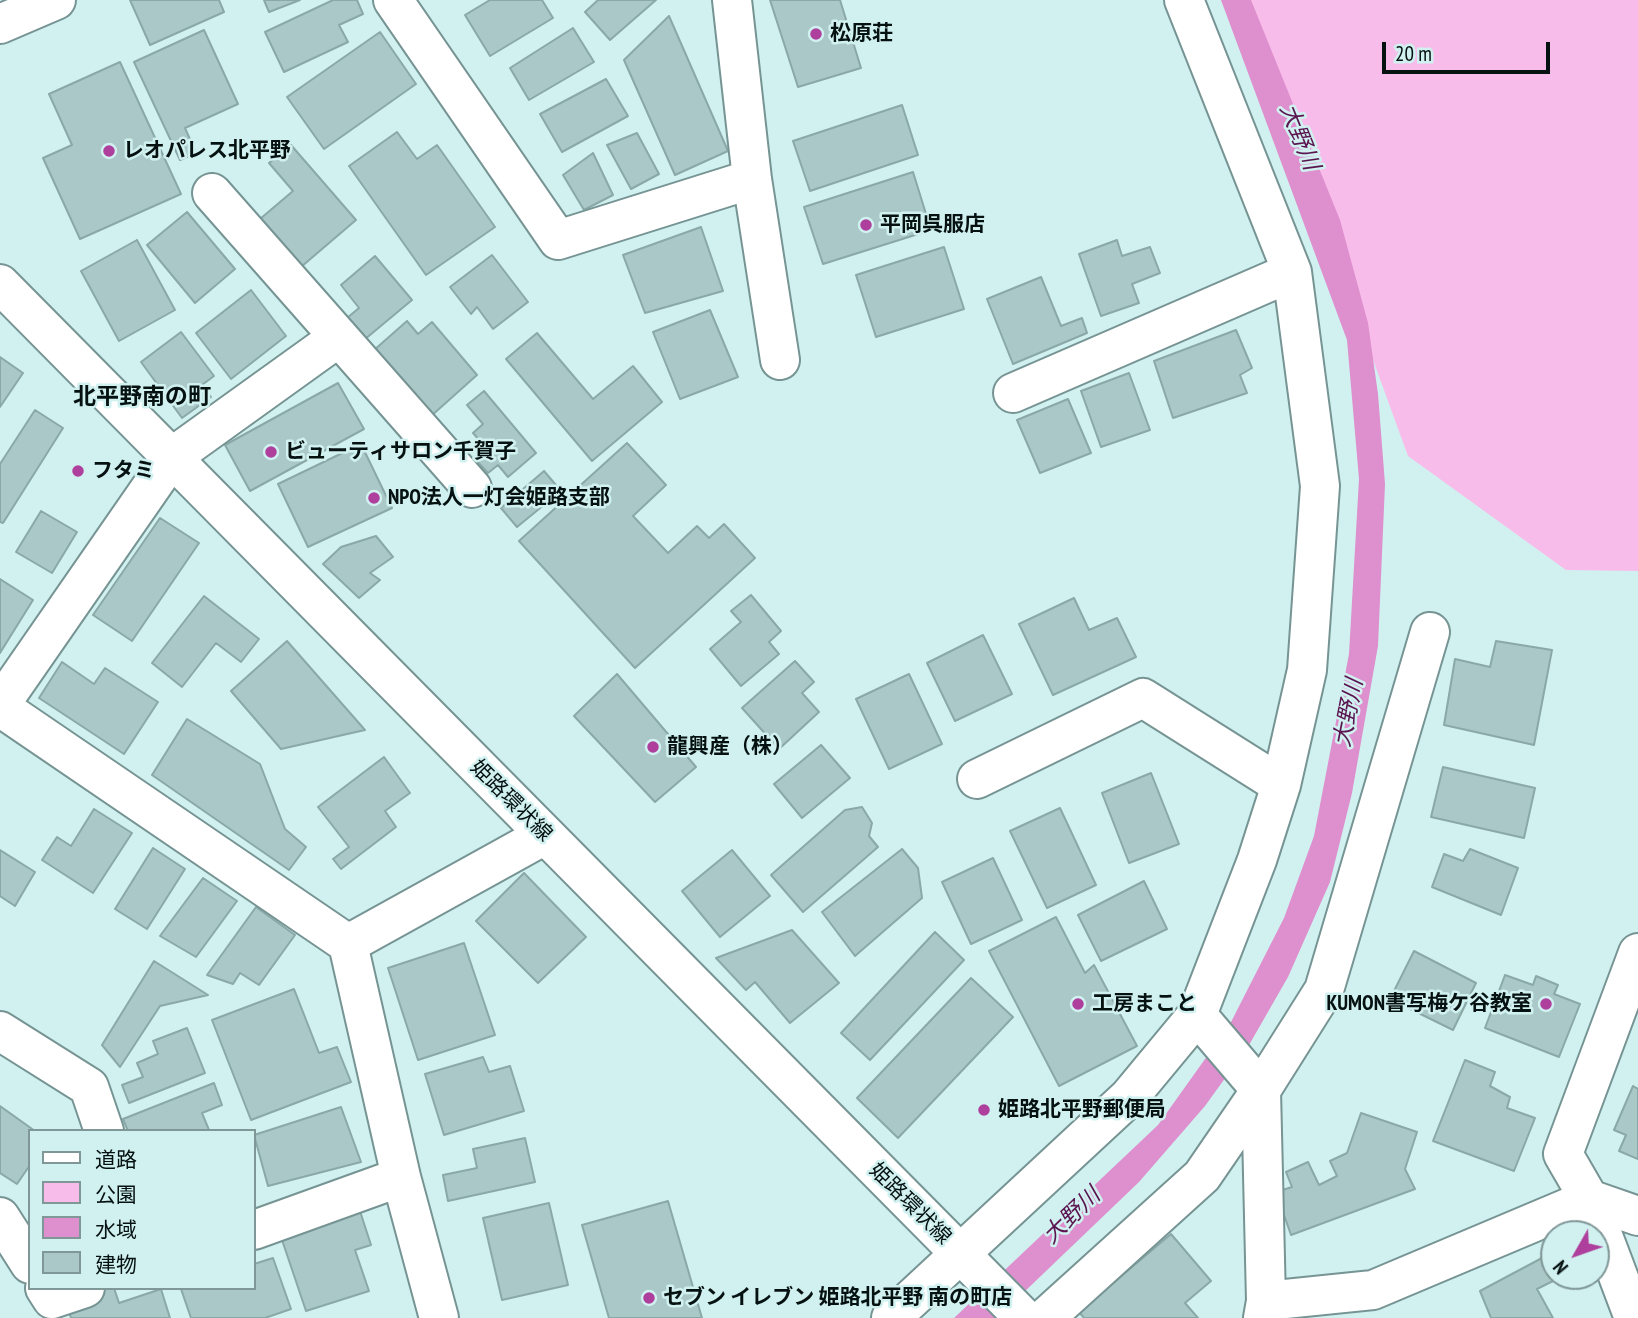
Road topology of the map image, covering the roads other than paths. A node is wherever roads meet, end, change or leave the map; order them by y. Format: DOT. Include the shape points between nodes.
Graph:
graph roads {
  1 [pos="56,0"];
  2 [pos="393,0"];
  3 [pos="732,0"];
  4 [pos="1184,0"];
  5 [pos="0,24"];
  6 [pos="752,179"];
  7 [pos="212,193"];
  8 [pos="1292,272"];
  9 [pos="0,284"];
  10 [pos="339,337"];
  11 [pos="780,360"];
  12 [pos="1013,393"];
  13 [pos="172,457"];
  14 [pos="472,488"];
  15 [pos="1430,632"];
  16 [pos="0,706"];
  17 [pos="977,779"];
  18 [pos="1281,785"];
  19 [pos="545,835"];
  20 [pos="348,944"];
  21 [pos="1638,953"];
  22 [pos="1197,1015"];
  23 [pos="0,1031"];
  24 [pos="1261,1090"];
  25 [pos="103,1129"];
  26 [pos="401,1177"];
  27 [pos="1589,1199"];
  28 [pos="1638,1216"];
  29 [pos="0,1217"];
  30 [pos="256,1229"];
  31 [pos="960,1255"];
  32 [pos="28,1261"];
  33 [pos="46,1290"];
  34 [pos="79,1290"];
  35 [pos="1265,1310"];
  36 [pos="439,1318"];
  37 [pos="891,1318"];
  38 [pos="1024,1318"];
  39 [pos="1045,1318"];
  40 [pos="1634,1318"];
  1 -- 5 [label="street"];
  2 -- 6 [label="street" via="558,240"];
  3 -- 6 [label="street"];
  4 -- 8 [label="street"];
  6 -- 11 [label="street"];
  7 -- 10 [label="street"];
  8 -- 12 [label="street"];
  8 -- 18 [label="street" via="1320,486 1307,670"];
  9 -- 13 [label="street, 姫路環状線"];
  10 -- 13 [label="street"];
  10 -- 14 [label="street"];
  13 -- 16 [label="street"];
  13 -- 19 [label="street, 姫路環状線"];
  15 -- 24 [label="street" via="1324,990"];
  16 -- 20 [label="street"];
  17 -- 18 [label="street" via="1143,698"];
  18 -- 22 [label="street" via="1258,860"];
  19 -- 20 [label="street"];
  19 -- 31 [label="street, 姫路環状線"];
  20 -- 26 [label="street"];
  21 -- 27 [label="street" via="1563,1154"];
  22 -- 24 [label="street"];
  22 -- 31 [label="street" via="1129,1097"];
  23 -- 25 [label="street" via="89,1087"];
  24 -- 35 [label="street"];
  24 -- 39 [label="street" via="1202,1176"];
  26 -- 30 [label="street"];
  26 -- 36 [label="street"];
  27 -- 28 [label="street"];
  27 -- 35 [label="street" via="1373,1290"];
  27 -- 40 [label="street"];
  29 -- 32 [label="street"];
  31 -- 37 [label="street"];
  31 -- 38 [label="street, 姫路環状線"];
  33 -- 34 [label="street" via="52,1299"];
}
